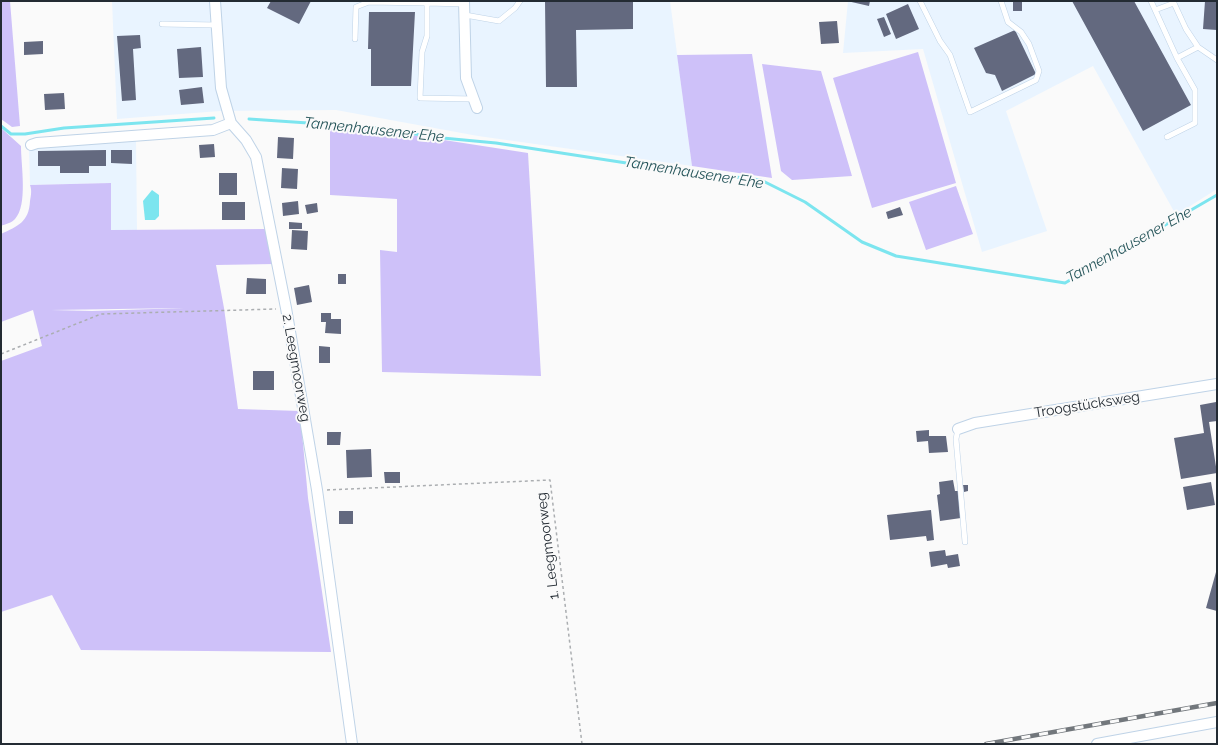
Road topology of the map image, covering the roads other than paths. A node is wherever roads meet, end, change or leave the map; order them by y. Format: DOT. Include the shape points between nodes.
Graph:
graph roads {
  1 [pos="215,1"];
  2 [pos="520,1"];
  3 [pos="920,1"];
  4 [pos="1001,1"];
  5 [pos="1151,1"];
  6 [pos="465,2"];
  7 [pos="1173,2"];
  8 [pos="427,3"];
  9 [pos="1155,10"];
  10 [pos="465,15"];
  11 [pos="162,24"];
  12 [pos="216,25"];
  13 [pos="355,39"];
  14 [pos="1198,47"];
  15 [pos="1177,58"];
  16 [pos="1217,60"];
  17 [pos="475,104"];
  18 [pos="231,123"];
  19 [pos="1167,137"];
  20 [pos="31,145"];
  21 [pos="1217,384"];
  22 [pos="958,429"];
  23 [pos="965,542"];
  24 [pos="1217,722"];
  25 [pos="352,744"];
  26 [pos="1098,744"];
  1 -- 12 [label="street, 2. Leegmoorweg"];
  2 -- 10 [label="lane" via="499,21"];
  3 -- 4 [label="lane" via="950,55 970,112 1036,80 1038,76 1039,71 1029,44 1021,32 1008,22"];
  5 -- 9 [label="lane"];
  6 -- 8 [label="lane"];
  6 -- 10 [label="street"];
  7 -- 9 [label="lane"];
  7 -- 14 [label="lane"];
  8 -- 13 [label="lane" via="369,2 356,8"];
  8 -- 17 [label="lane" via="427,36 422,52 420,98"];
  9 -- 15 [label="lane"];
  10 -- 17 [label="street" via="466,78"];
  11 -- 12 [label="lane"];
  12 -- 18 [label="street, 2. Leegmoorweg" via="221,88"];
  14 -- 15 [label="lane"];
  14 -- 16 [label="lane"];
  15 -- 19 [label="lane" via="1195,90 1195,123"];
  18 -- 20 [label="street" via="213,130 37,142"];
  18 -- 25 [label="street, 2. Leegmoorweg" via="256,157 286,308 317,490"];
  21 -- 22 [label="street, Troogstücksweg" via="976,423"];
  22 -- 23 [label="lane" via="956,439"];
  24 -- 26 [label="street"];
}
